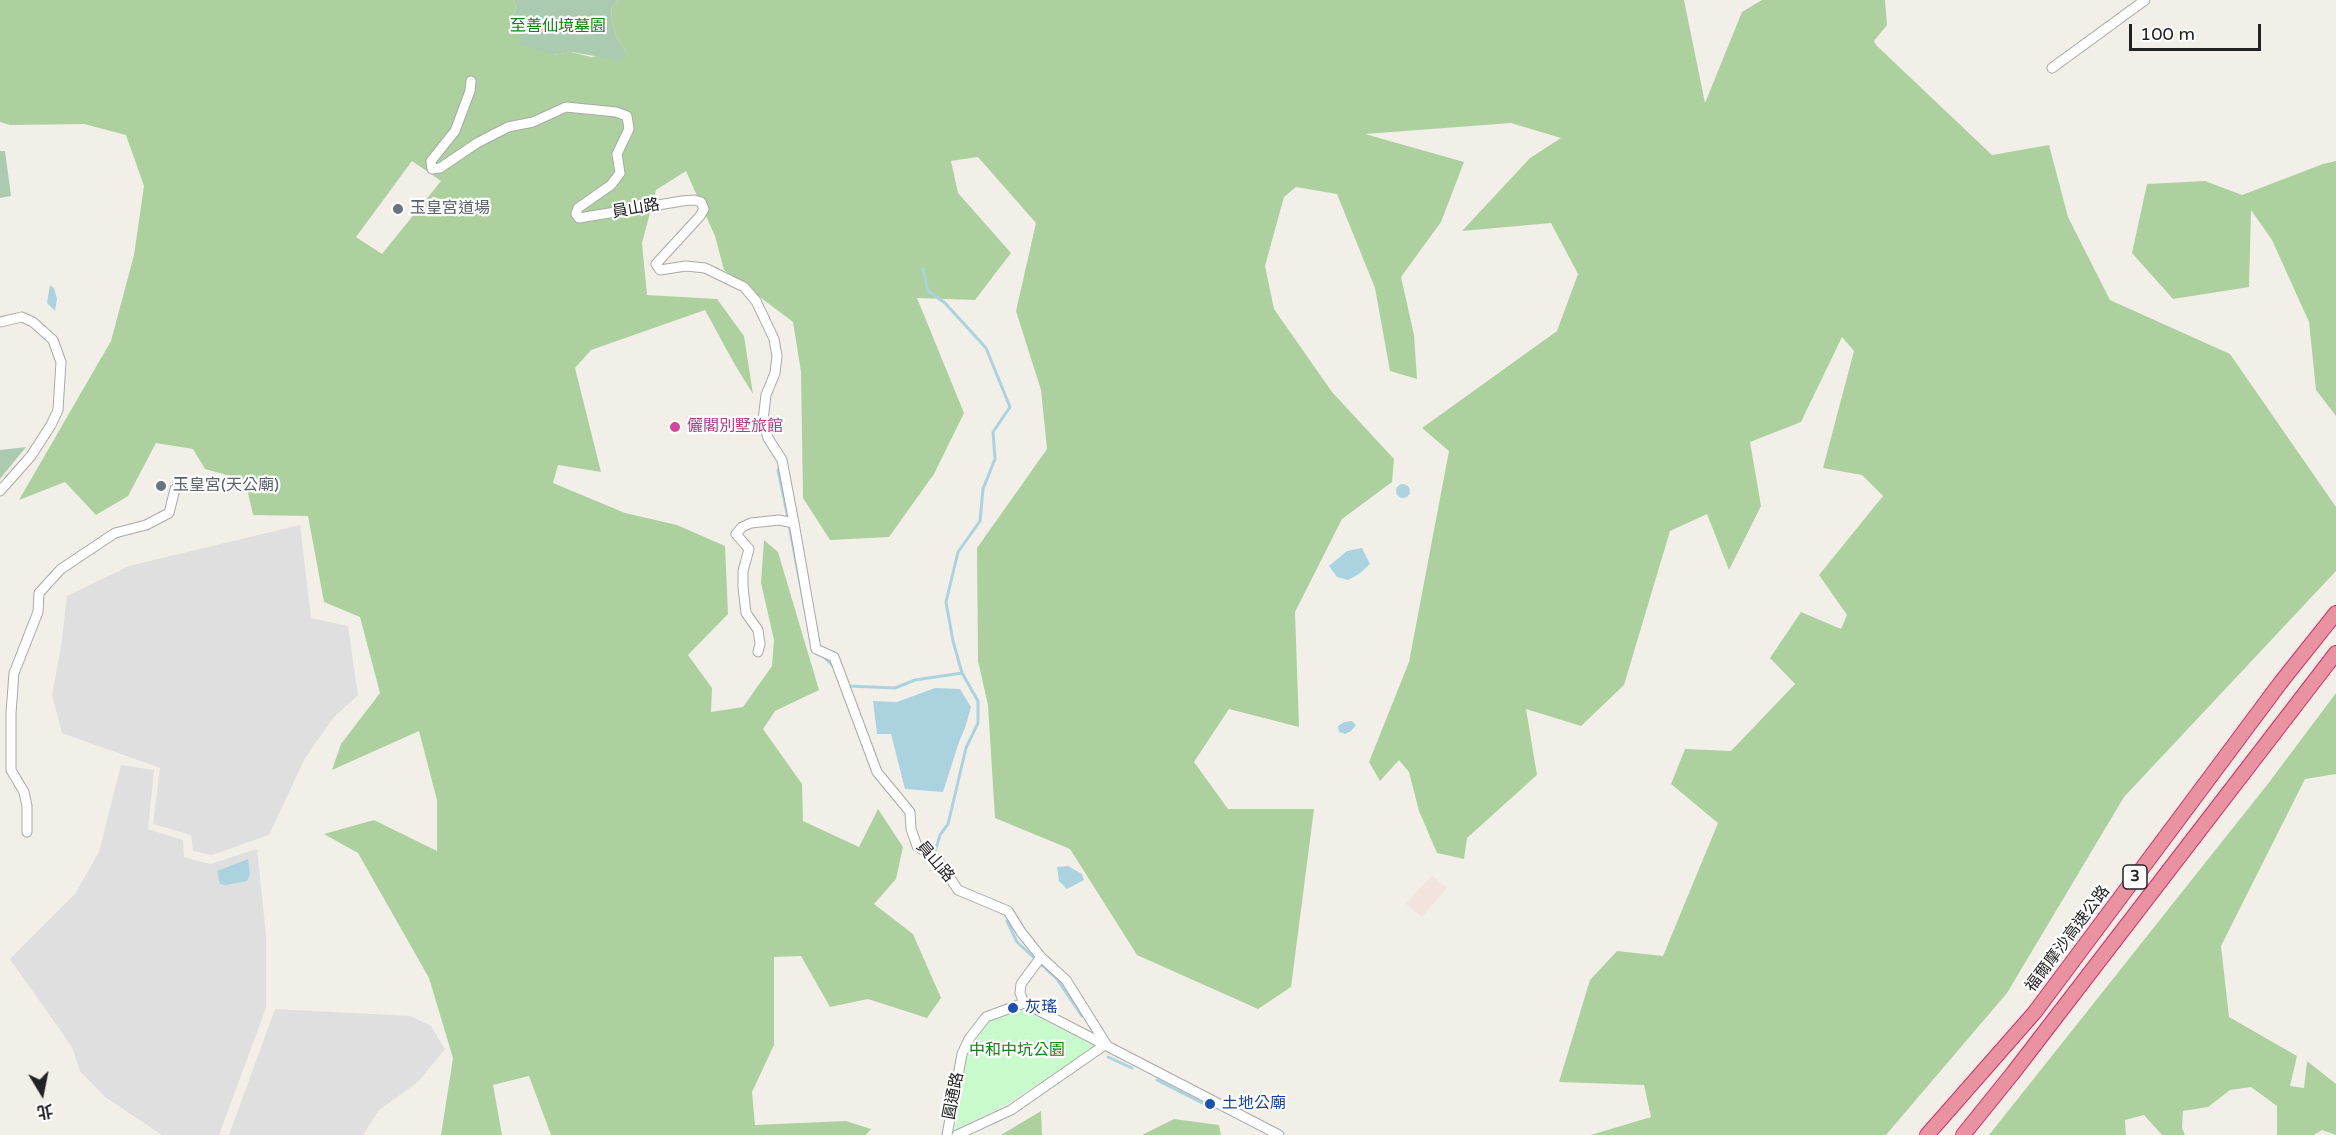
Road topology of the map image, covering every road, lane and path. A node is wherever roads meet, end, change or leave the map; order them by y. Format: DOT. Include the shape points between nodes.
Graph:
graph roads {
  1 [pos="2145,0"];
  2 [pos="2052,68"];
  3 [pos="471,81"];
  4 [pos="0,321"];
  5 [pos="175,489"];
  6 [pos="0,491"];
  7 [pos="794,523"];
  8 [pos="2336,613"];
  9 [pos="758,652"];
  10 [pos="2336,652"];
  11 [pos="27,832"];
  12 [pos="1038,960"];
  13 [pos="1023,1003"];
  14 [pos="1106,1044"];
  15 [pos="947,1135"];
  16 [pos="957,1135"];
  17 [pos="1279,1135"];
  18 [pos="1927,1135"];
  19 [pos="1963,1135"];
  1 -- 2 [label="street"];
  3 -- 7 [label="street, 員山路" via="455,130 431,161 432,169 508,127 533,122 566,107 616,112 627,116 629,129 617,154 620,173 611,185 578,208 579,218 682,201 701,202 704,209 700,216 656,264 660,270 705,268 744,287 756,301 774,339 777,356 775,373 765,395 763,420 768,438 782,460"];
  4 -- 6 [label="street" via="22,317 33,322 53,340 61,362 57,410 51,425 31,456"];
  5 -- 11 [label="street" via="169,513 146,525 115,533 61,569 39,593 38,612 14,673 11,713 11,770 24,792"];
  7 -- 9 [label="street" via="751,523 735,534 749,549 742,586 746,613 758,630"];
  7 -- 12 [label="street, 員山路" via="816,649 834,657 877,772 910,812 917,846 938,860 958,890 1008,911"];
  8 -- 18 [label="highway, 福爾摩沙高速公路 / 3" via="2035,1012"];
  10 -- 19 [label="highway, 3"];
  12 -- 13 [label="street" via="1021,984"];
  12 -- 14 [label="street, 員山路" via="1066,980"];
  13 -- 14 [label="street"];
  13 -- 15 [label="street, 圓通路" via="986,1017 969,1039 962,1054"];
  14 -- 16 [label="street" via="1011,1110"];
  14 -- 17 [label="street"];
}
